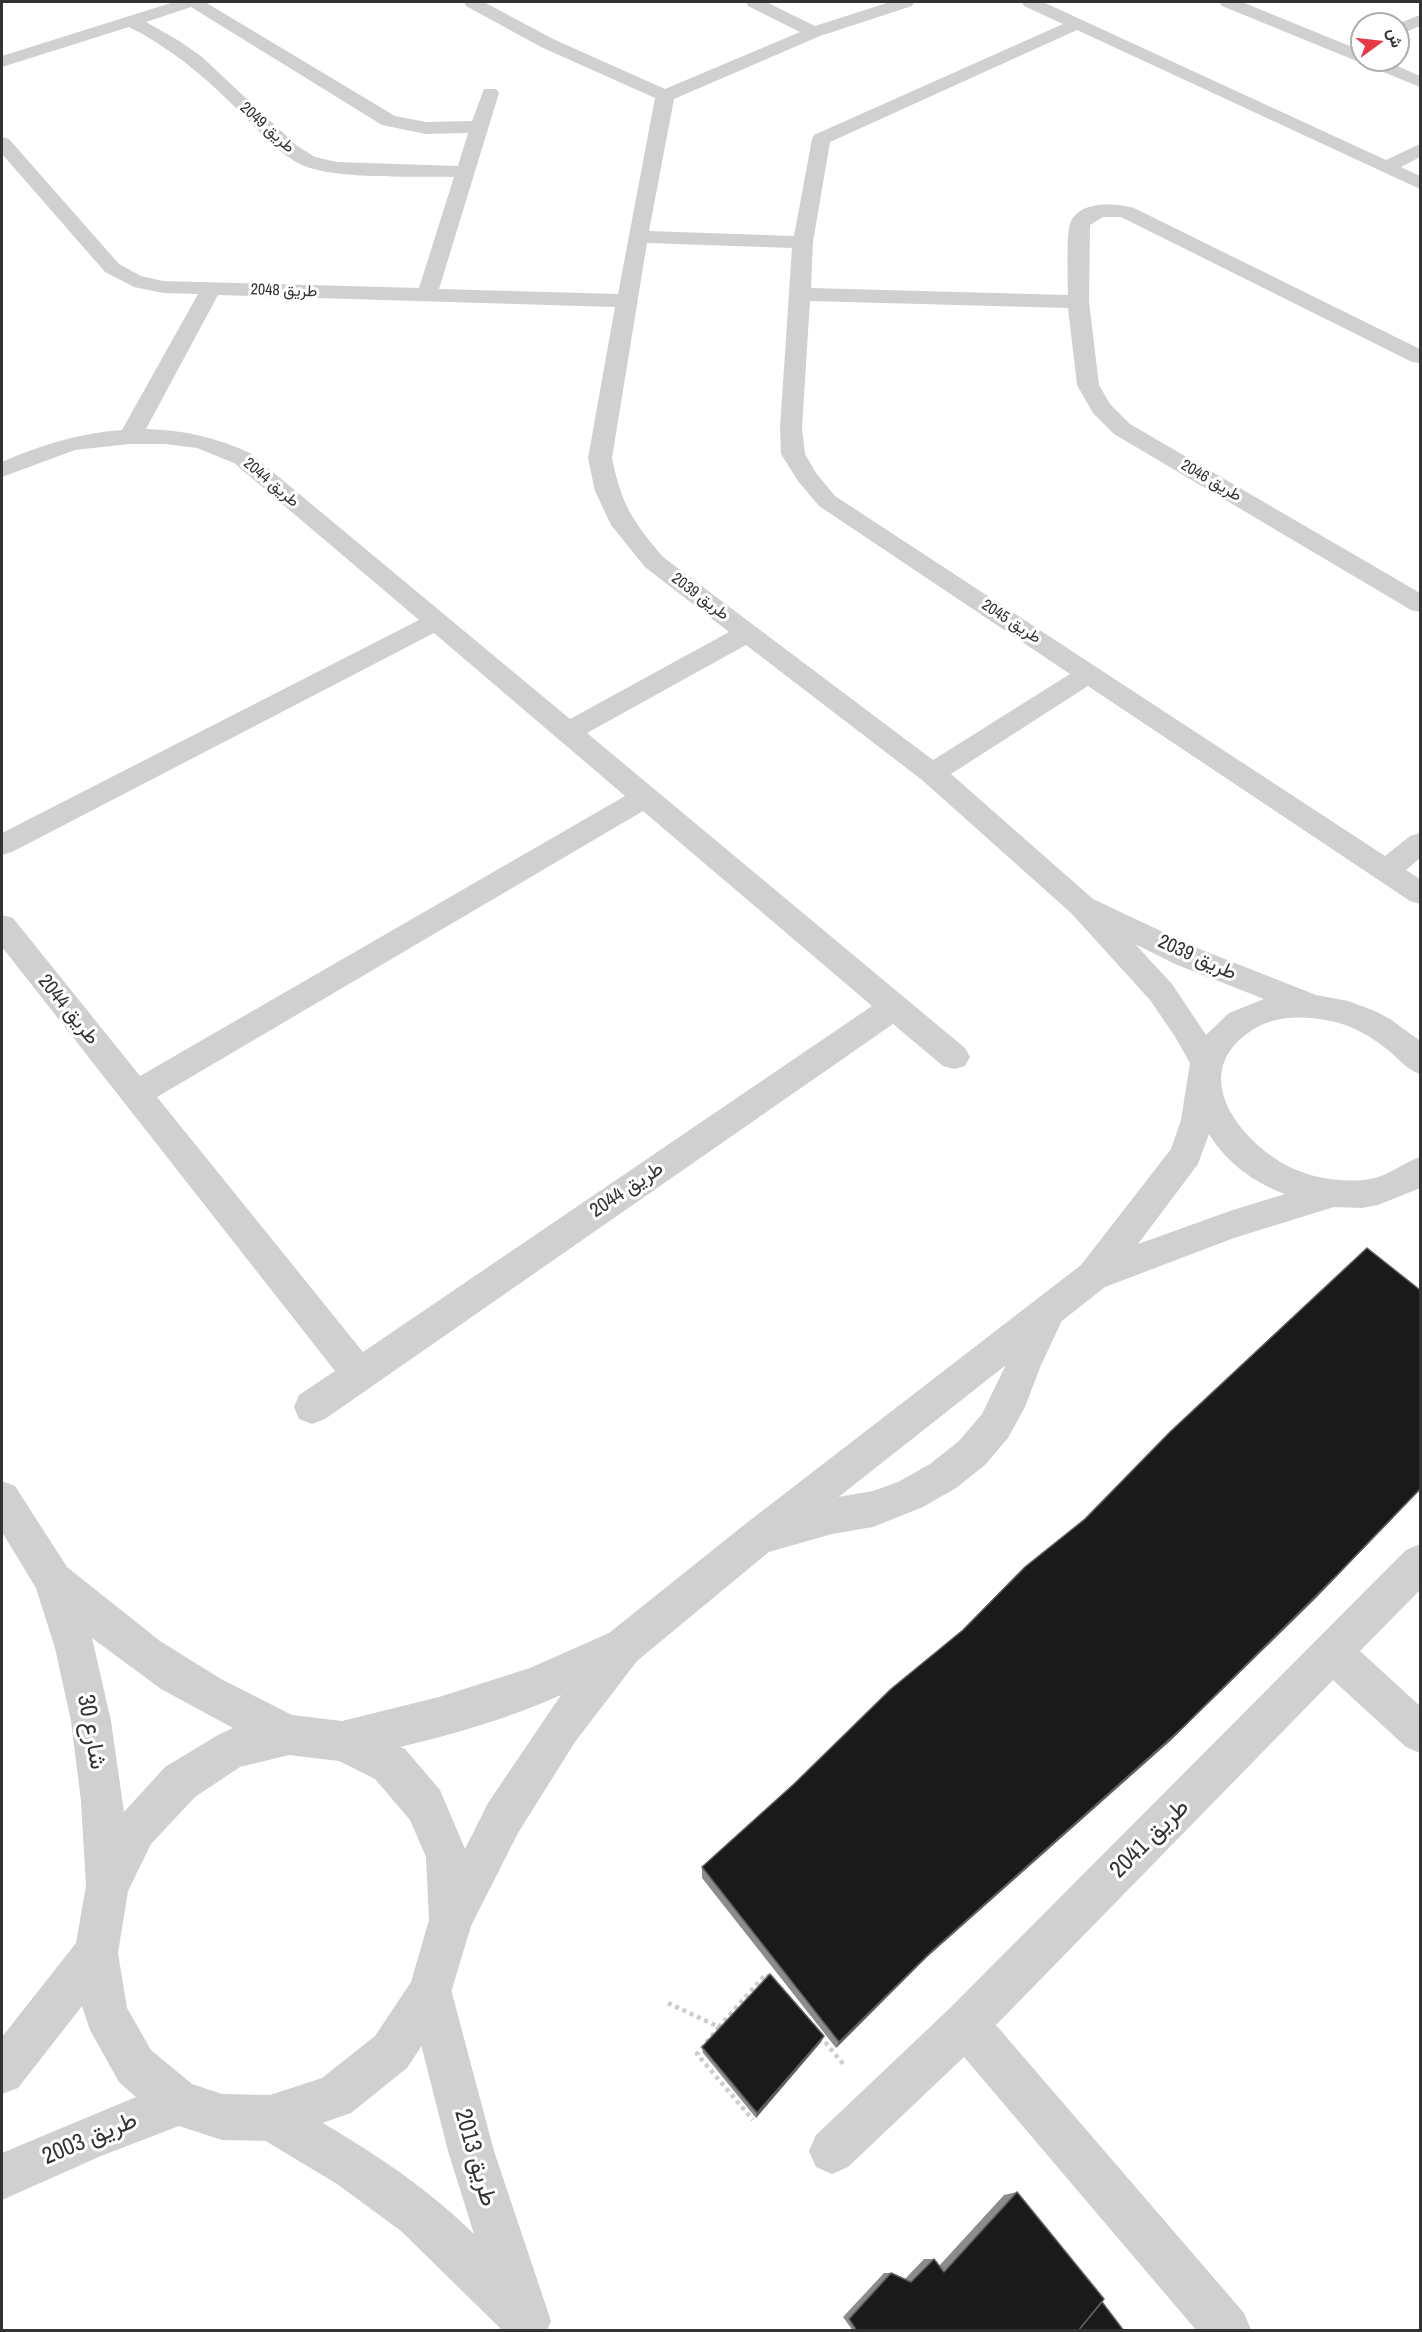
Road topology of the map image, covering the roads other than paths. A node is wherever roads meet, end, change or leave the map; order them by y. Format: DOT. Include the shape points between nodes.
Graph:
graph roads {
  1 [pos="192,2"];
  2 [pos="472,2"];
  3 [pos="754,2"];
  4 [pos="906,2"];
  5 [pos="1030,2"];
  6 [pos="1228,2"];
  7 [pos="131,21"];
  8 [pos="1077,24"];
  9 [pos="814,32"];
  10 [pos="1350,50"];
  11 [pos="2,62"];
  12 [pos="1397,72"];
  13 [pos="1420,82"];
  14 [pos="490,93"];
  15 [pos="665,96"];
  16 [pos="479,127"];
  17 [pos="2,144"];
  18 [pos="1420,150"];
  19 [pos="1386,167"];
  20 [pos="465,172"];
  21 [pos="1420,183"];
  22 [pos="638,237"];
  23 [pos="803,242"];
  24 [pos="211,289"];
  25 [pos="799,294"];
  26 [pos="427,295"];
  27 [pos="627,301"];
  28 [pos="1078,302"];
  29 [pos="1420,357"];
  30 [pos="130,437"];
  31 [pos="2,470"];
  32 [pos="1420,604"];
  33 [pos="436,622"];
  34 [pos="747,633"];
  35 [pos="1090,673"];
  36 [pos="568,732"];
  37 [pos="932,773"];
  38 [pos="645,797"];
  39 [pos="1420,843"];
  40 [pos="2,845"];
  41 [pos="1386,870"];
  42 [pos="1420,893"];
  43 [pos="1081,905"];
  44 [pos="2,926"];
  45 [pos="1315,1005"];
  46 [pos="894,1007"];
  47 [pos="954,1057"];
  48 [pos="1420,1061"];
  49 [pos="1206,1063"];
  50 [pos="135,1094"];
  51 [pos="1420,1171"];
  52 [pos="1349,1194"];
  53 [pos="1420,1199"];
  54 [pos="1094,1276"];
  55 [pos="1049,1312"];
  56 [pos="359,1374"];
  57 [pos="312,1407"];
  58 [pos="2,1499"];
  59 [pos="757,1538"];
  60 [pos="1420,1563"];
  61 [pos="53,1580"];
  62 [pos="623,1647"];
  63 [pos="1333,1653"];
  64 [pos="1420,1733"];
  65 [pos="289,1735"];
  66 [pos="342,1741"];
  67 [pos="107,1888"];
  68 [pos="451,1920"];
  69 [pos="96,1953"];
  70 [pos="430,1993"];
  71 [pos="966,2024"];
  72 [pos="2,2072"];
  73 [pos="179,2103"];
  74 [pos="270,2118"];
  75 [pos="832,2151"];
  76 [pos="2,2177"];
  77 [pos="531,2326"];
  78 [pos="1227,2331"];
  1 -- 7 [label="street"];
  1 -- 16 [label="street" via="389,121 426,128"];
  2 -- 15 [label="street" via="547,43"];
  3 -- 9 [label="street"];
  4 -- 9 [label="street"];
  5 -- 8 [label="street"];
  6 -- 10 [label="street"];
  7 -- 11 [label="street"];
  7 -- 20 [label="street, طريق 2049" via="185,52 308,161 336,168"];
  8 -- 19 [label="street"];
  8 -- 23 [label="street, طريق 2045" via="821,139"];
  9 -- 15 [label="street"];
  12 -- 13 [label="street"];
  14 -- 16 [label="street"];
  15 -- 22 [label="street, طريق 2039"];
  16 -- 20 [label="street"];
  17 -- 24 [label="street, طريق 2048" via="112,268 134,281"];
  18 -- 19 [label="street"];
  19 -- 21 [label="street"];
  20 -- 26 [label="street"];
  22 -- 23 [label="street"];
  22 -- 27 [label="street, طريق 2039"];
  23 -- 25 [label="street, طريق 2045"];
  24 -- 26 [label="street, طريق 2048"];
  24 -- 30 [label="street"];
  25 -- 28 [label="street"];
  25 -- 35 [label="street, طريق 2045" via="791,428 793,454 806,476 827,501"];
  26 -- 27 [label="street, طريق 2048"];
  27 -- 34 [label="street, طريق 2039" via="600,458 607,491 623,525 654,562"];
  28 -- 29 [label="street, طريق 2046" via="1080,224 1088,214 1109,208 1127,212"];
  28 -- 32 [label="street, طريق 2046" via="1088,385 1101,408 1122,429"];
  30 -- 31 [label="street, طريق 2044" via="79,442"];
  30 -- 33 [label="street, طريق 2044" via="213,445 242,458"];
  33 -- 36 [label="street, طريق 2044"];
  33 -- 40 [label="street"];
  34 -- 36 [label="street"];
  34 -- 37 [label="street, طريق 2039"];
  35 -- 37 [label="street"];
  35 -- 41 [label="street, طريق 2045"];
  36 -- 38 [label="street, طريق 2044"];
  37 -- 43 [label="street, طريق 2039"];
  38 -- 46 [label="street, طريق 2044"];
  38 -- 50 [label="street"];
  39 -- 41 [label="street"];
  41 -- 42 [label="street, طريق 2045"];
  43 -- 45 [label="street, طريق 2039" via="1186,956"];
  43 -- 49 [label="street, طريق 2039" via="1161,993"];
  44 -- 50 [label="street, طريق 2044"];
  45 -- 48 [label="street" via="1378,1026 1406,1045"];
  45 -- 49 [label="street" via="1283,1006 1254,1014 1231,1028"];
  46 -- 47 [label="street, طريق 2044"];
  46 -- 56 [label="street, طريق 2044"];
  49 -- 52 [label="street" via="1207,1095 1217,1120 1234,1144 1258,1165 1288,1181 1320,1191"];
  49 -- 54 [label="street" via="1197,1120 1186,1154"];
  50 -- 56 [label="street, طريق 2044"];
  51 -- 52 [label="street" via="1400,1185"];
  52 -- 53 [label="street"];
  52 -- 54 [label="street" via="1230,1225"];
  54 -- 55 [label="street"];
  55 -- 59 [label="street"];
  55 -- 59 [label="street" via="995,1426 972,1453 943,1476 873,1509 832,1516"];
  56 -- 57 [label="street, طريق 2044"];
  58 -- 61 [label="street, شارع 30"];
  59 -- 62 [label="street"];
  60 -- 63 [label="street, طريق 2041"];
  61 -- 65 [label="street, شارع 30" via="160,1665"];
  61 -- 67 [label="street, شارع 30" via="75,1648 91,1721 102,1801"];
  62 -- 66 [label="street" via="533,1687 439,1717"];
  62 -- 68 [label="street" via="561,1728 503,1818"];
  63 -- 64 [label="street"];
  63 -- 71 [label="street, طريق 2041"];
  65 -- 66 [label="street"];
  65 -- 67 [label="street" via="232,1749 180,1782 136,1829"];
  66 -- 68 [label="street" via="390,1764 425,1805 447,1857"];
  67 -- 69 [label="street"];
  68 -- 70 [label="street"];
  69 -- 72 [label="street"];
  69 -- 73 [label="street" via="106,2014 135,2066"];
  70 -- 74 [label="street" via="391,2052 335,2097"];
  70 -- 77 [label="street, طريق 2013" via="471,2151"];
  71 -- 75 [label="street, طريق 2041"];
  71 -- 78 [label="street"];
  73 -- 74 [label="street" via="222,2117"];
  73 -- 76 [label="street, طريق 2003"];
  74 -- 77 [label="street, طريق 2013" via="338,2157 403,2202 467,2258"];
}
